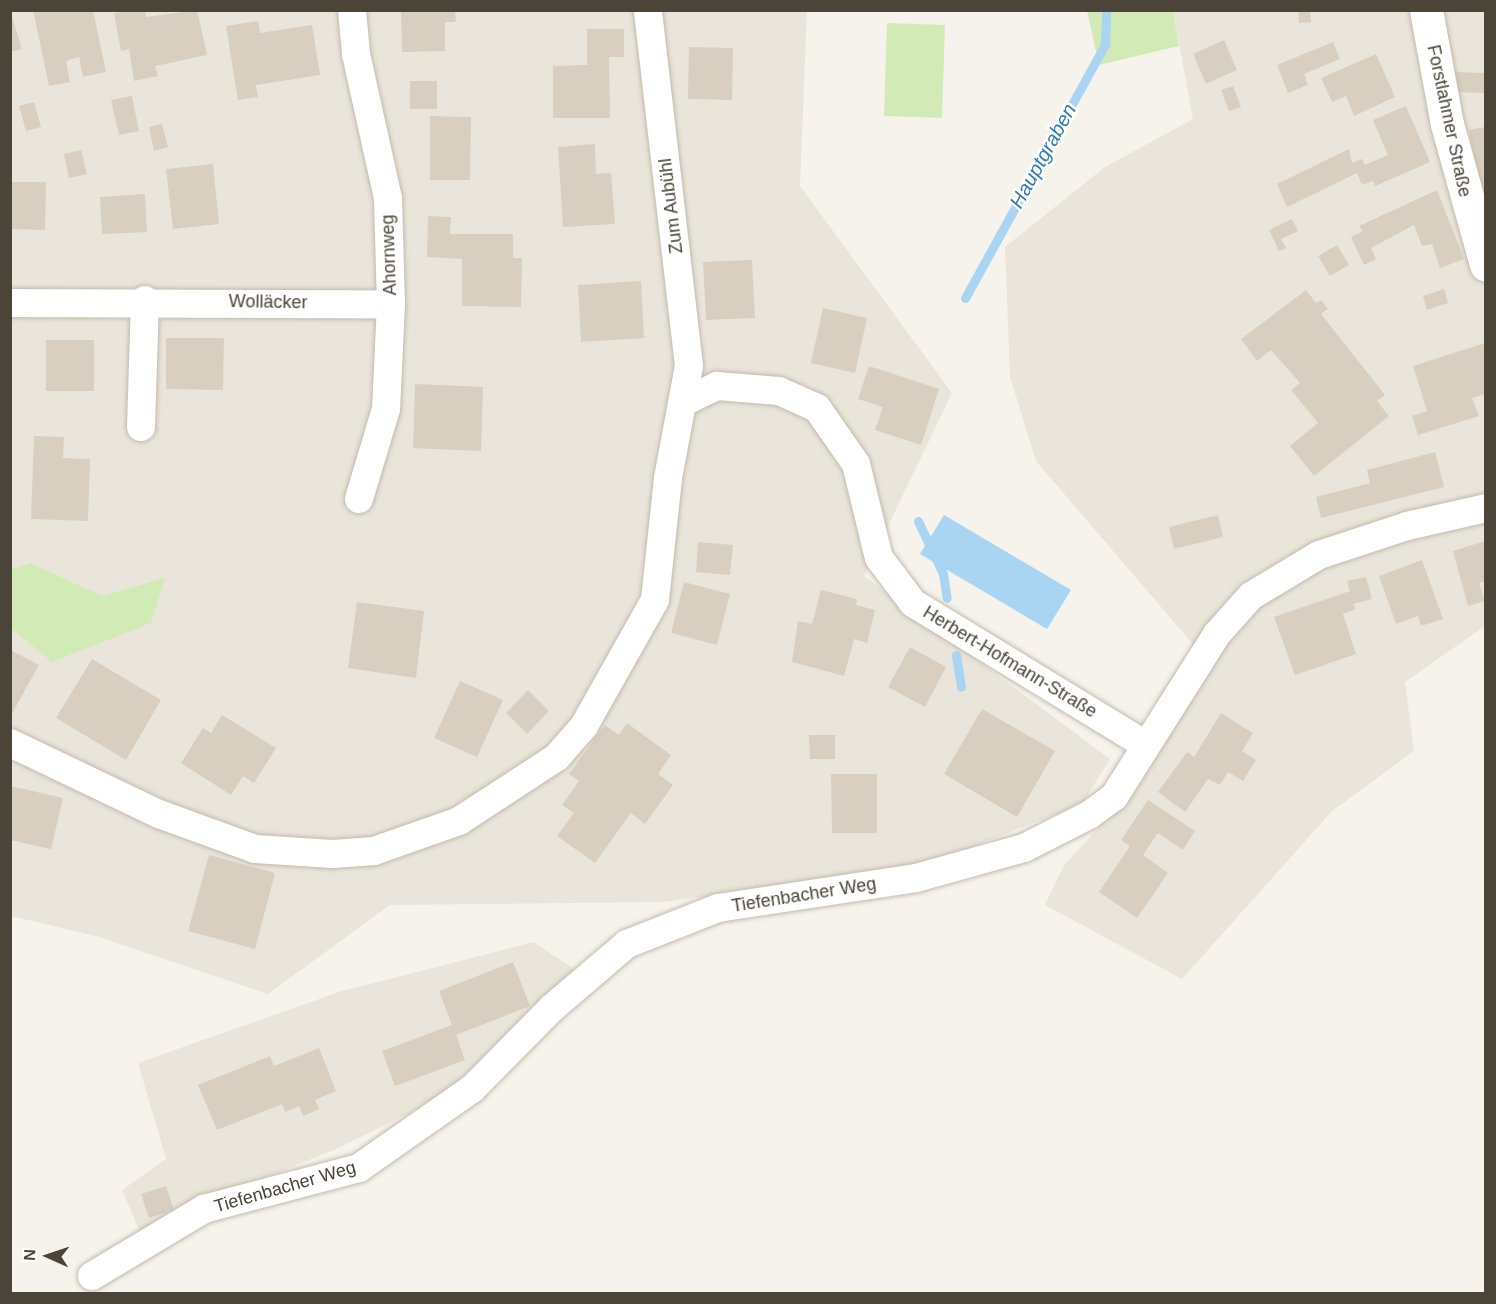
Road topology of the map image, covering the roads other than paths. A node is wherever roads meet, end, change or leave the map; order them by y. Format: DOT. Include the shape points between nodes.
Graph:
graph roads {
  1 [pos="352,10"];
  2 [pos="648,10"];
  3 [pos="1426,10"];
  4 [pos="1485,265"];
  5 [pos="145,300"];
  6 [pos="10,303"];
  7 [pos="391,304"];
  8 [pos="684,402"];
  9 [pos="141,427"];
  10 [pos="359,499"];
  11 [pos="1485,508"];
  12 [pos="10,743"];
  13 [pos="1146,745"];
  14 [pos="93,1276"];
  1 -- 7 [label="street, Ahornweg" via="356,54 387,198"];
  2 -- 8 [label="street, Zum Aubühl" via="689,366"];
  3 -- 4 [label="street, Forstlahmer Straße" via="1447,124"];
  5 -- 6 [label="street, Wolläcker"];
  5 -- 7 [label="street, Wolläcker"];
  5 -- 9 [label="street"];
  7 -- 10 [label="street, Ahornweg" via="386,409"];
  8 -- 12 [label="street" via="668,478 655,600 584,726 564,749 508,792 459,821 374,851 333,854 255,849 159,814"];
  8 -- 13 [label="street, Herbert-Hofmann-Straße" via="717,386 779,391 817,408 856,464 864,513 879,558 913,603"];
  11 -- 13 [label="street, Tiefenbacher Weg" via="1319,555 1251,596 1217,634"];
  13 -- 14 [label="street, Tiefenbacher Weg" via="1114,797 1024,848 916,878 718,908 627,944 552,1008 472,1089 359,1168 204,1209"];
}
